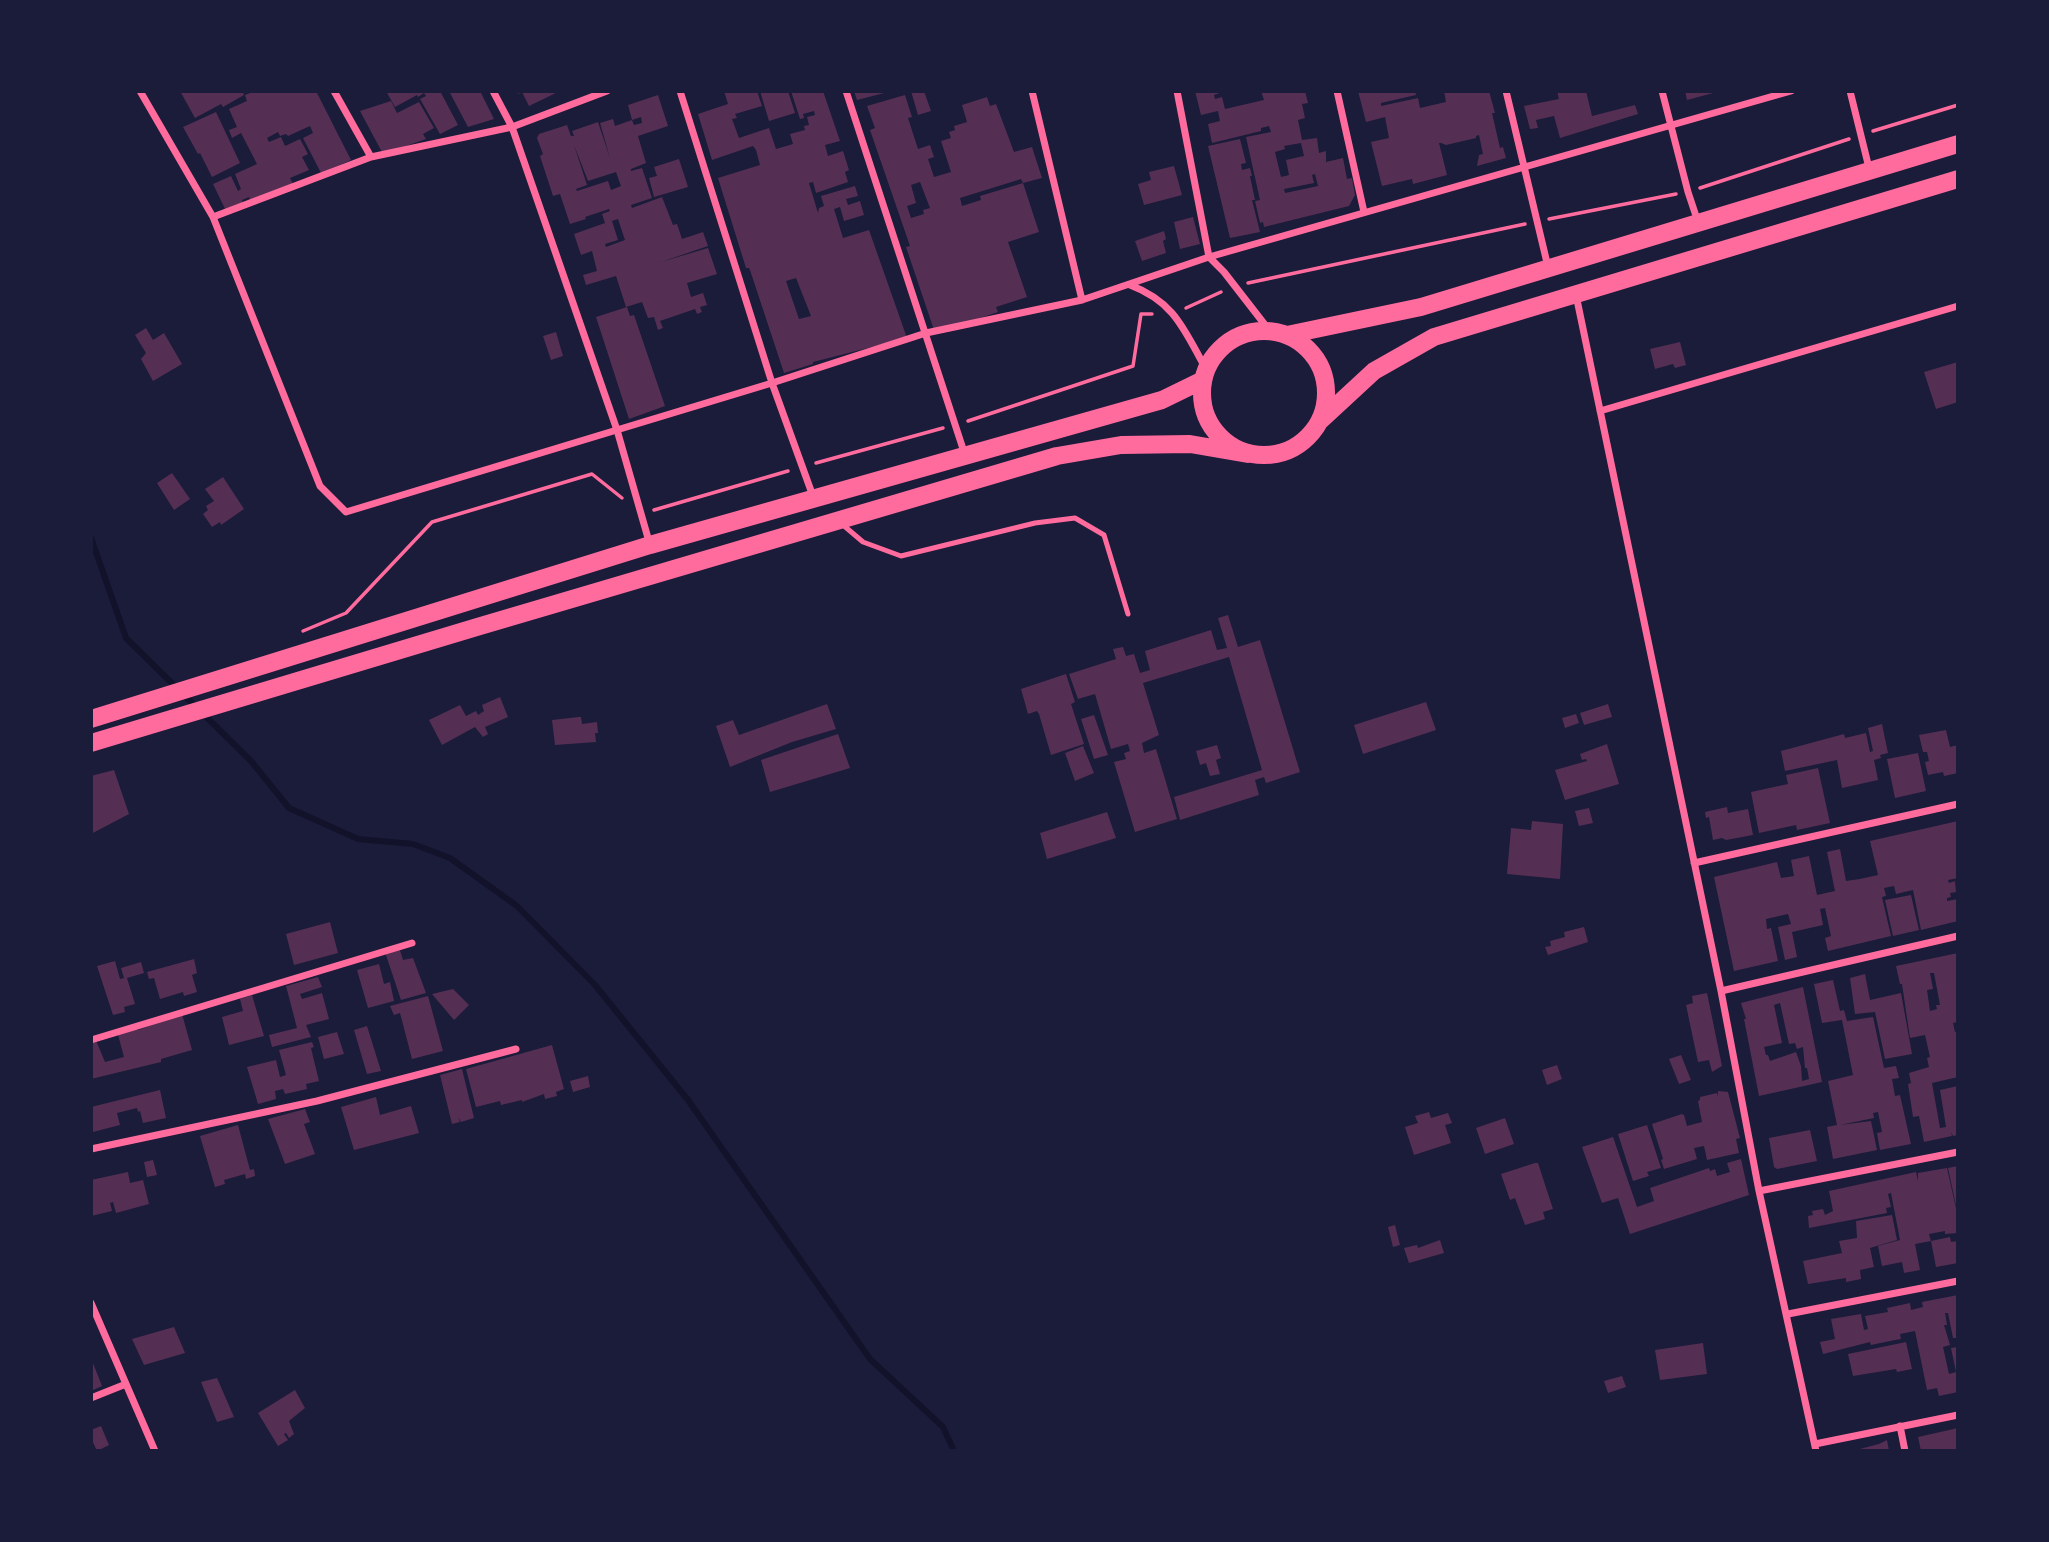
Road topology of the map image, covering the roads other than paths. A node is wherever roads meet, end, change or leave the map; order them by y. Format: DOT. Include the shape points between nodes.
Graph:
graph roads {
  1 [pos="140,91"];
  2 [pos="334,91"];
  3 [pos="493,91"];
  4 [pos="607,91"];
  5 [pos="680,91"];
  6 [pos="846,91"];
  7 [pos="1032,91"];
  8 [pos="1177,91"];
  9 [pos="1337,91"];
  10 [pos="1506,91"];
  11 [pos="1662,91"];
  12 [pos="1791,91"];
  13 [pos="1850,91"];
  14 [pos="1670,124"];
  15 [pos="512,127"];
  16 [pos="1958,144"];
  17 [pos="371,157"];
  18 [pos="1524,166"];
  19 [pos="1870,171"];
  20 [pos="1958,179"];
  21 [pos="1364,212"];
  22 [pos="214,217"];
  23 [pos="1698,222"];
  24 [pos="1209,257"];
  25 [pos="1548,269"];
  26 [pos="1129,284"];
  27 [pos="1576,295"];
  28 [pos="1082,300"];
  29 [pos="1958,306"];
  30 [pos="1278,332"];
  31 [pos="926,333"];
  32 [pos="1205,375"];
  33 [pos="772,383"];
  34 [pos="1600,411"];
  35 [pos="1321,420"];
  36 [pos="617,430"];
  37 [pos="1248,454"];
  38 [pos="965,456"];
  39 [pos="815,500"];
  40 [pos="839,521"];
  41 [pos="650,545"];
  42 [pos="1128,614"];
  43 [pos="91,719"];
  44 [pos="91,743"];
  45 [pos="1958,804"];
  46 [pos="1694,863"];
  47 [pos="1958,936"];
  48 [pos="412,943"];
  49 [pos="1721,991"];
  50 [pos="91,1040"];
  51 [pos="516,1049"];
  52 [pos="91,1149"];
  53 [pos="1958,1152"];
  54 [pos="1759,1191"];
  55 [pos="1958,1281"];
  56 [pos="91,1303"];
  57 [pos="1788,1314"];
  58 [pos="127,1384"];
  59 [pos="91,1398"];
  60 [pos="1958,1415"];
  61 [pos="1900,1426"];
  62 [pos="1815,1447"];
  63 [pos="155,1451"];
  64 [pos="1905,1451"];
  1 -- 22 [label="street"];
  2 -- 17 [label="street"];
  3 -- 15 [label="street"];
  4 -- 15 [label="street"];
  5 -- 33 [label="street"];
  6 -- 31 [label="street"];
  7 -- 28 [label="street"];
  8 -- 24 [label="street"];
  9 -- 21 [label="street"];
  10 -- 18 [label="street"];
  11 -- 14 [label="street"];
  12 -- 14 [label="street"];
  13 -- 19 [label="street"];
  14 -- 18 [label="street"];
  14 -- 23 [label="street"];
  15 -- 17 [label="street"];
  15 -- 36 [label="street"];
  16 -- 19 [label="main road"];
  17 -- 22 [label="street"];
  18 -- 21 [label="street"];
  18 -- 25 [label="street"];
  19 -- 23 [label="main road"];
  20 -- 27 [label="main road"];
  21 -- 24 [label="street"];
  22 -- 36 [label="street" via="320,486 346,512"];
  23 -- 25 [label="main road"];
  24 -- 26 [label="street"];
  24 -- 30 [label="street"];
  25 -- 30 [label="main road" via="1421,307"];
  26 -- 28 [label="street"];
  26 -- 32 [label="street" via="1150,292 1174,313"];
  27 -- 34 [label="street"];
  27 -- 35 [label="main road" via="1434,337 1374,371"];
  28 -- 31 [label="street"];
  29 -- 34 [label="street"];
  30 -- 32 [label="main road" via="1250,332 1231,339 1216,352"];
  30 -- 35 [label="main road" via="1305,345 1318,361 1326,380"];
  31 -- 33 [label="street"];
  31 -- 38 [label="street"];
  32 -- 37 [label="main road" via="1203,404 1211,426 1227,444"];
  32 -- 38 [label="main road" via="1162,400"];
  33 -- 36 [label="street"];
  33 -- 39 [label="street"];
  34 -- 46 [label="street"];
  35 -- 37 [label="main road" via="1308,438 1291,450 1270,456"];
  36 -- 41 [label="street"];
  37 -- 40 [label="main road" via="1190,444 1121,445 1058,456"];
  38 -- 39 [label="main road"];
  39 -- 41 [label="main road"];
  40 -- 42 [label="lane" via="863,542 901,556 1074,518 1104,535"];
  40 -- 44 [label="main road"];
  41 -- 43 [label="main road"];
  45 -- 46 [label="street"];
  46 -- 49 [label="street"];
  47 -- 49 [label="street"];
  48 -- 50 [label="street"];
  49 -- 54 [label="street"];
  51 -- 52 [label="street" via="317,1101"];
  53 -- 54 [label="street"];
  54 -- 57 [label="street"];
  55 -- 57 [label="street"];
  56 -- 58 [label="street"];
  57 -- 62 [label="street"];
  58 -- 59 [label="street"];
  58 -- 63 [label="street"];
  60 -- 61 [label="street"];
  61 -- 62 [label="street"];
  61 -- 64 [label="street"];
}
